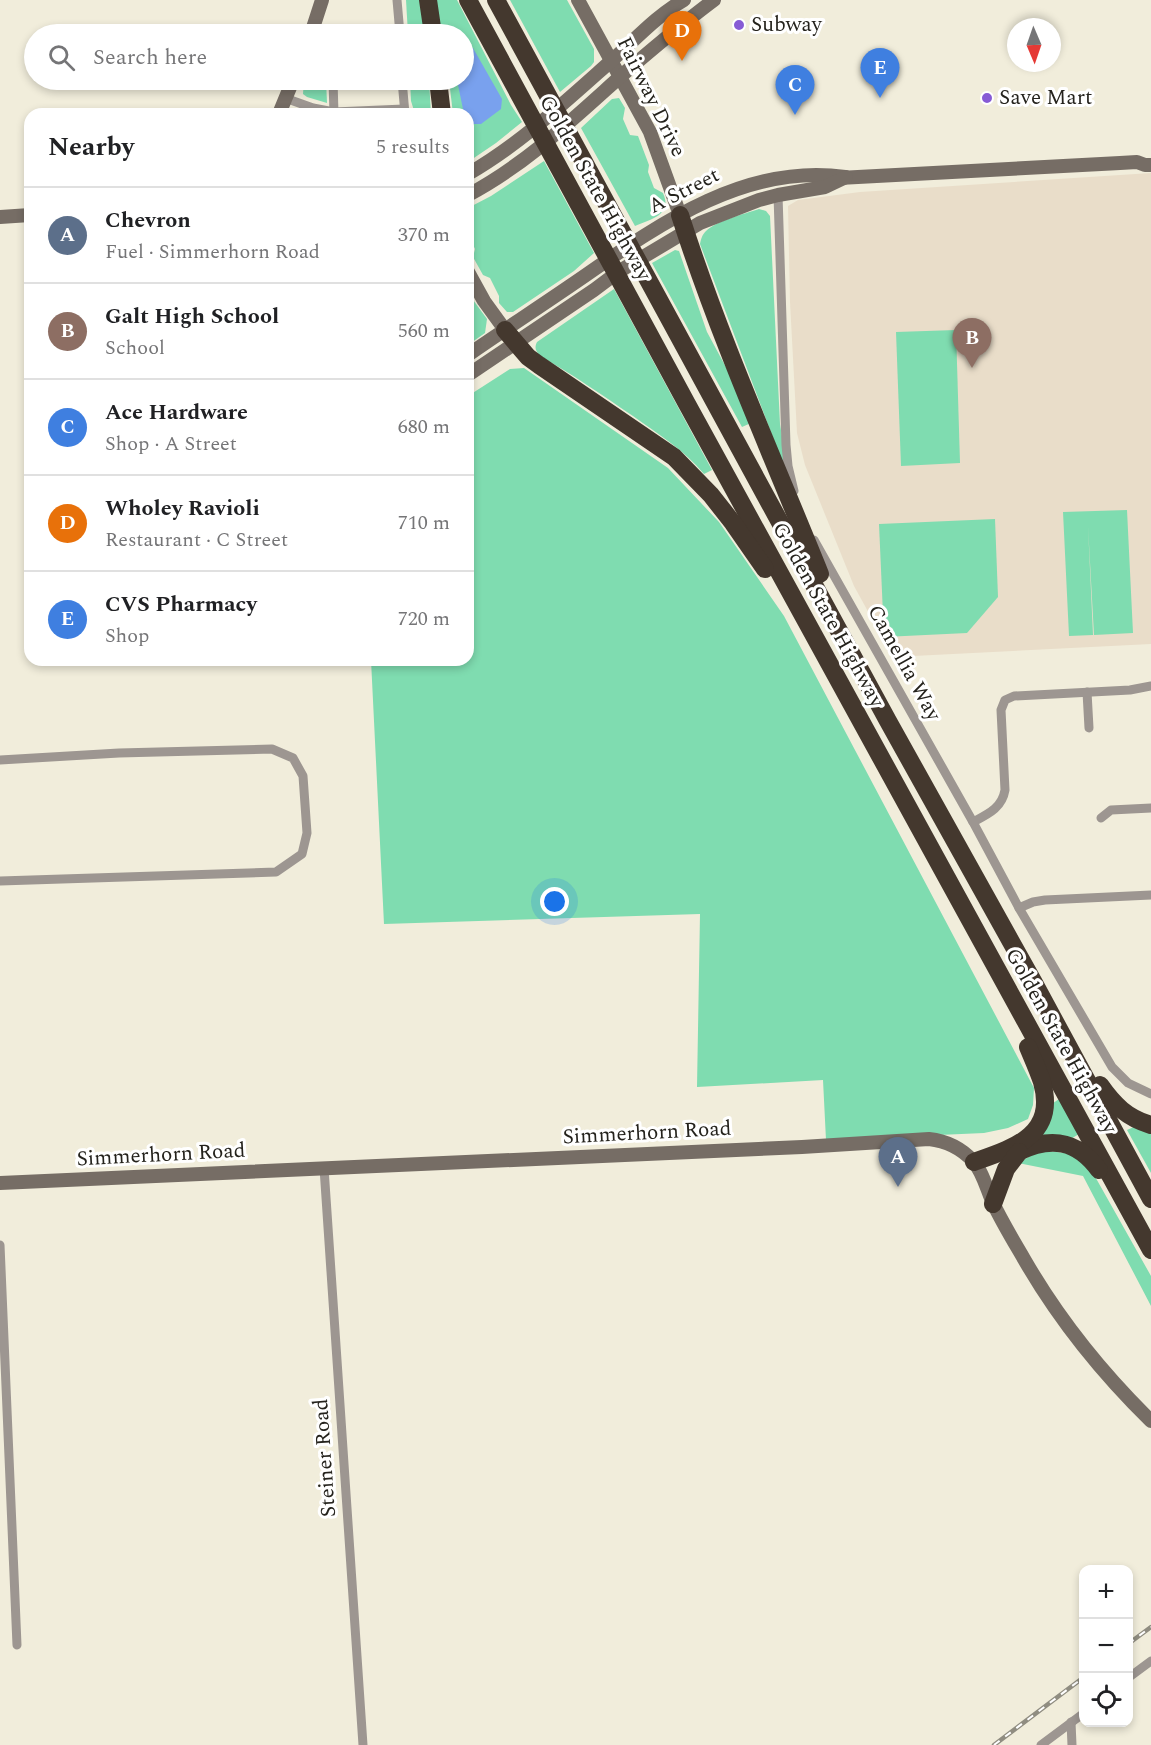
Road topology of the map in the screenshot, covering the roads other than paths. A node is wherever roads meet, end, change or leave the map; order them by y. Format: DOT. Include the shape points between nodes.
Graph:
graph roads {
  1 [pos="322,0"];
  2 [pos="398,0"];
  3 [pos="428,0"];
  4 [pos="468,0"];
  5 [pos="496,0"];
  6 [pos="578,0"];
  7 [pos="684,0"];
  8 [pos="705,0"];
  9 [pos="714,0"];
  10 [pos="690,18"];
  11 [pos="314,24"];
  12 [pos="399,24"];
  13 [pos="432,24"];
  14 [pos="611,61"];
  15 [pos="620,77"];
  16 [pos="289,90"];
  17 [pos="333,90"];
  18 [pos="403,90"];
  19 [pos="439,90"];
  20 [pos="285,98"];
  21 [pos="281,108"];
  22 [pos="313,108"];
  23 [pos="334,108"];
  24 [pos="405,108"];
  25 [pos="441,108"];
  26 [pos="1151,157"];
  27 [pos="1144,164"];
  28 [pos="474,170"];
  29 [pos="846,177"];
  30 [pos="474,191"];
  31 [pos="778,195"];
  32 [pos="24,215"];
  33 [pos="0,217"];
  34 [pos="683,223"];
  35 [pos="474,283"];
  36 [pos="510,336"];
  37 [pos="474,352"];
  38 [pos="474,369"];
  39 [pos="856,661"];
  40 [pos="1151,686"];
  41 [pos="1088,692"];
  42 [pos="846,694"];
  43 [pos="1089,728"];
  44 [pos="0,760"];
  45 [pos="1151,808"];
  46 [pos="1101,818"];
  47 [pos="973,822"];
  48 [pos="0,881"];
  49 [pos="1151,895"];
  50 [pos="1019,908"];
  51 [pos="990,957"];
  52 [pos="1034,983"];
  53 [pos="1151,1094"];
  54 [pos="1151,1125"];
  55 [pos="1019,1152"];
  56 [pos="976,1167"];
  57 [pos="324,1168"];
  58 [pos="0,1183"];
  59 [pos="1151,1199"];
  60 [pos="993,1204"];
  61 [pos="1140,1230"];
  62 [pos="0,1245"];
  63 [pos="1151,1250"];
  64 [pos="1151,1420"];
  65 [pos="17,1645"];
  66 [pos="1147,1664"];
  67 [pos="1133,1674"];
  68 [pos="1151,1677"];
  69 [pos="1079,1716"];
  70 [pos="1071,1722"];
  71 [pos="363,1745"];
  72 [pos="1041,1745"];
  73 [pos="1072,1745"];
  1 -- 11 [label="street"];
  2 -- 12 [label="street"];
  3 -- 13 [label="highway"];
  4 -- 42 [label="highway, Golden State Highway"];
  5 -- 39 [label="highway, Golden State Highway"];
  6 -- 14 [label="street, Fairway Drive"];
  7 -- 14 [label="street"];
  8 -- 10 [label="street" via="692,9"];
  9 -- 10 [label="street"];
  10 -- 15 [label="street"];
  14 -- 15 [label="street, Fairway Drive"];
  14 -- 28 [label="street" via="513,145"];
  15 -- 30 [label="street" via="522,161"];
  15 -- 34 [label="street, Fairway Drive" via="650,132"];
  16 -- 20 [label="street"];
  17 -- 23 [label="street"];
  18 -- 24 [label="street"];
  19 -- 25 [label="highway"];
  20 -- 21 [label="street"];
  20 -- 22 [label="street"];
  26 -- 27 [label="street, A Street" via="1145,157"];
  27 -- 29 [label="street, A Street"];
  29 -- 31 [label="street, A Street" via="825,187"];
  29 -- 34 [label="street, A Street" via="824,174 773,179 727,192"];
  31 -- 34 [label="street, A Street"];
  31 -- 47 [label="street, Camellia Way" via="786,445 797,501 814,540"];
  32 -- 33 [label="street"];
  34 -- 36 [label="street, A Street" via="666,243 594,290"];
  34 -- 36 [label="street, A Street" via="658,227 585,275"];
  34 -- 39 [label="highway" via="728,348"];
  35 -- 36 [label="street"];
  36 -- 37 [label="street, A Street"];
  36 -- 38 [label="street, A Street"];
  36 -- 42 [label="highway" via="528,357 674,457 693,475 751,548"];
  39 -- 52 [label="highway, Golden State Highway"];
  40 -- 41 [label="street"];
  41 -- 43 [label="street"];
  41 -- 47 [label="street" via="1014,696 1005,700 1001,710 1004,797 995,810"];
  42 -- 51 [label="highway, Golden State Highway"];
  44 -- 48 [label="street" via="272,749 293,758 303,776 307,832 303,854 276,872"];
  45 -- 46 [label="street" via="1111,810"];
  47 -- 50 [label="street, Camellia Way"];
  49 -- 50 [label="street" via="1045,900"];
  50 -- 53 [label="street, Camellia Way" via="1112,1067 1128,1083"];
  51 -- 56 [label="highway" via="1040,1076 1045,1104 1031,1136"];
  51 -- 61 [label="highway, Golden State Highway"];
  52 -- 54 [label="highway" via="1111,1101 1130,1117"];
  52 -- 59 [label="highway, Golden State Highway"];
  55 -- 56 [label="highway"];
  55 -- 60 [label="highway" via="1006,1169"];
  55 -- 61 [label="highway" via="1053,1142 1082,1152"];
  56 -- 57 [label="street, Simmerhorn Road" via="951,1144 929,1139"];
  56 -- 60 [label="street, Simmerhorn Road"];
  57 -- 58 [label="street, Simmerhorn Road"];
  57 -- 71 [label="street, Steiner Road"];
  60 -- 64 [label="street, Simmerhorn Road" via="1062,1318 1109,1377"];
  61 -- 63 [label="highway, Golden State Highway"];
  62 -- 65 [label="street"];
  66 -- 67 [label="street"];
  66 -- 68 [label="street"];
  69 -- 70 [label="street"];
  70 -- 72 [label="street"];
  70 -- 73 [label="street"];
}
